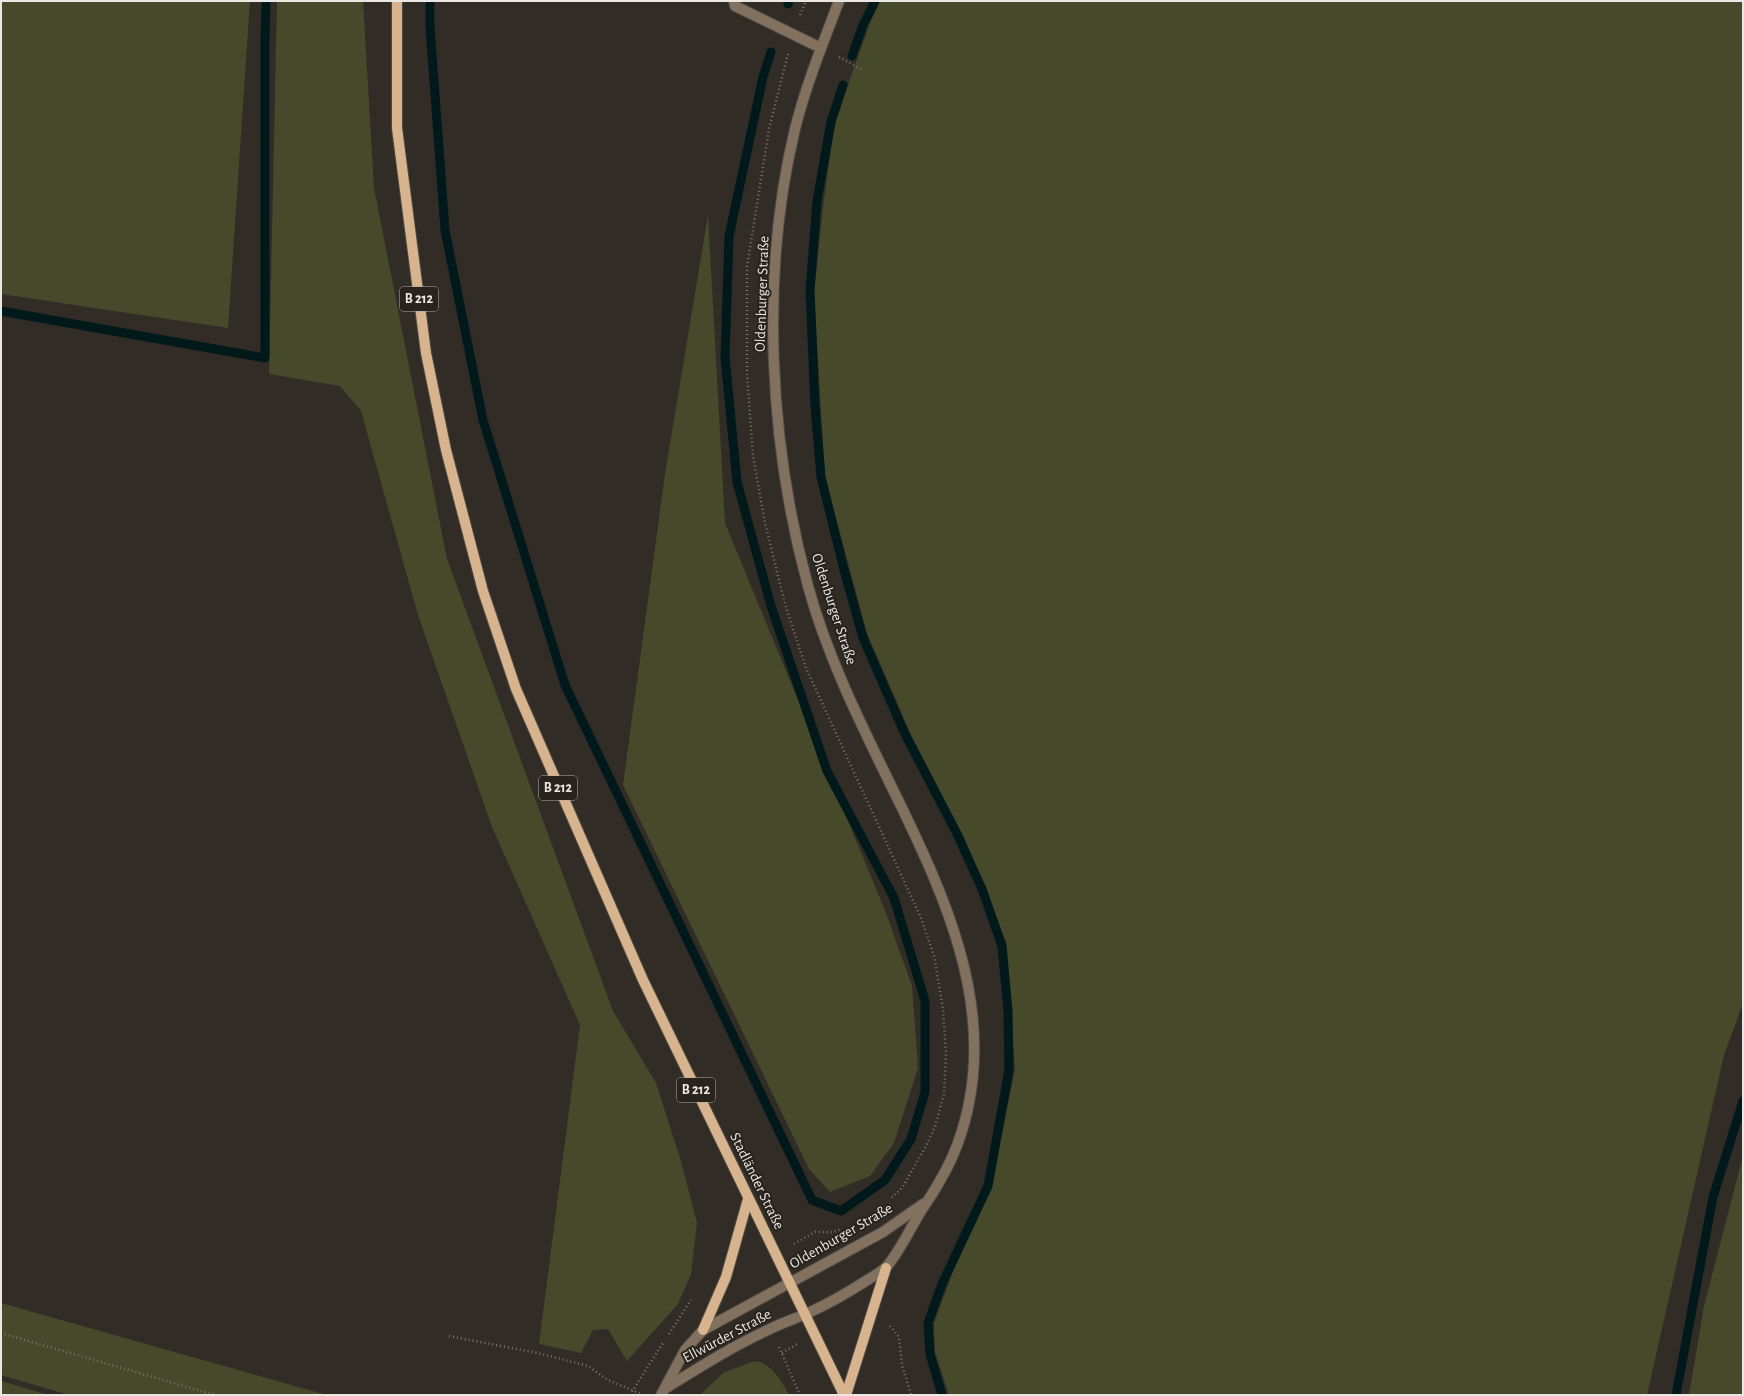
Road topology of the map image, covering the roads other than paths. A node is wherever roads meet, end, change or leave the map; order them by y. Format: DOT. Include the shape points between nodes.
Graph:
graph roads {
  1 [pos="397,1"];
  2 [pos="734,1"];
  3 [pos="839,1"];
  4 [pos="821,48"];
  5 [pos="748,1199"];
  6 [pos="928,1200"];
  7 [pos="886,1268"];
  8 [pos="789,1283"];
  9 [pos="804,1315"];
  10 [pos="703,1330"];
  11 [pos="664,1392"];
  12 [pos="845,1395"];
  1 -- 5 [label="main road, Stadländer Straße / B 212" via="397,128 426,353 450,464 483,591 516,689 642,980"];
  2 -- 4 [label="street" via="735,6"];
  3 -- 4 [label="street, Oldenburger Straße"];
  4 -- 6 [label="street, Oldenburger Straße" via="795,128 782,205 774,331 776,399 791,515 808,588 828,648 920,846 954,929 970,994 973,1064 969,1102 958,1143 943,1177"];
  5 -- 8 [label="main road, Stadländer Straße / B 212"];
  5 -- 10 [label="main road" via="726,1277"];
  6 -- 7 [label="street, Oldenburger Straße"];
  6 -- 8 [label="street, Oldenburger Straße" via="883,1232"];
  7 -- 9 [label="street, Oldenburger Straße" via="846,1294"];
  7 -- 12 [label="main road, B 212"];
  8 -- 9 [label="main road, Stadländer Straße / B 212"];
  8 -- 10 [label="street, Ellwürder Straße"];
  9 -- 11 [label="street, Ellwürder Straße" via="719,1354"];
  9 -- 12 [label="main road, Stadländer Straße / B 212"];
  10 -- 11 [label="street, Ellwürder Straße" via="685,1350"];
}
